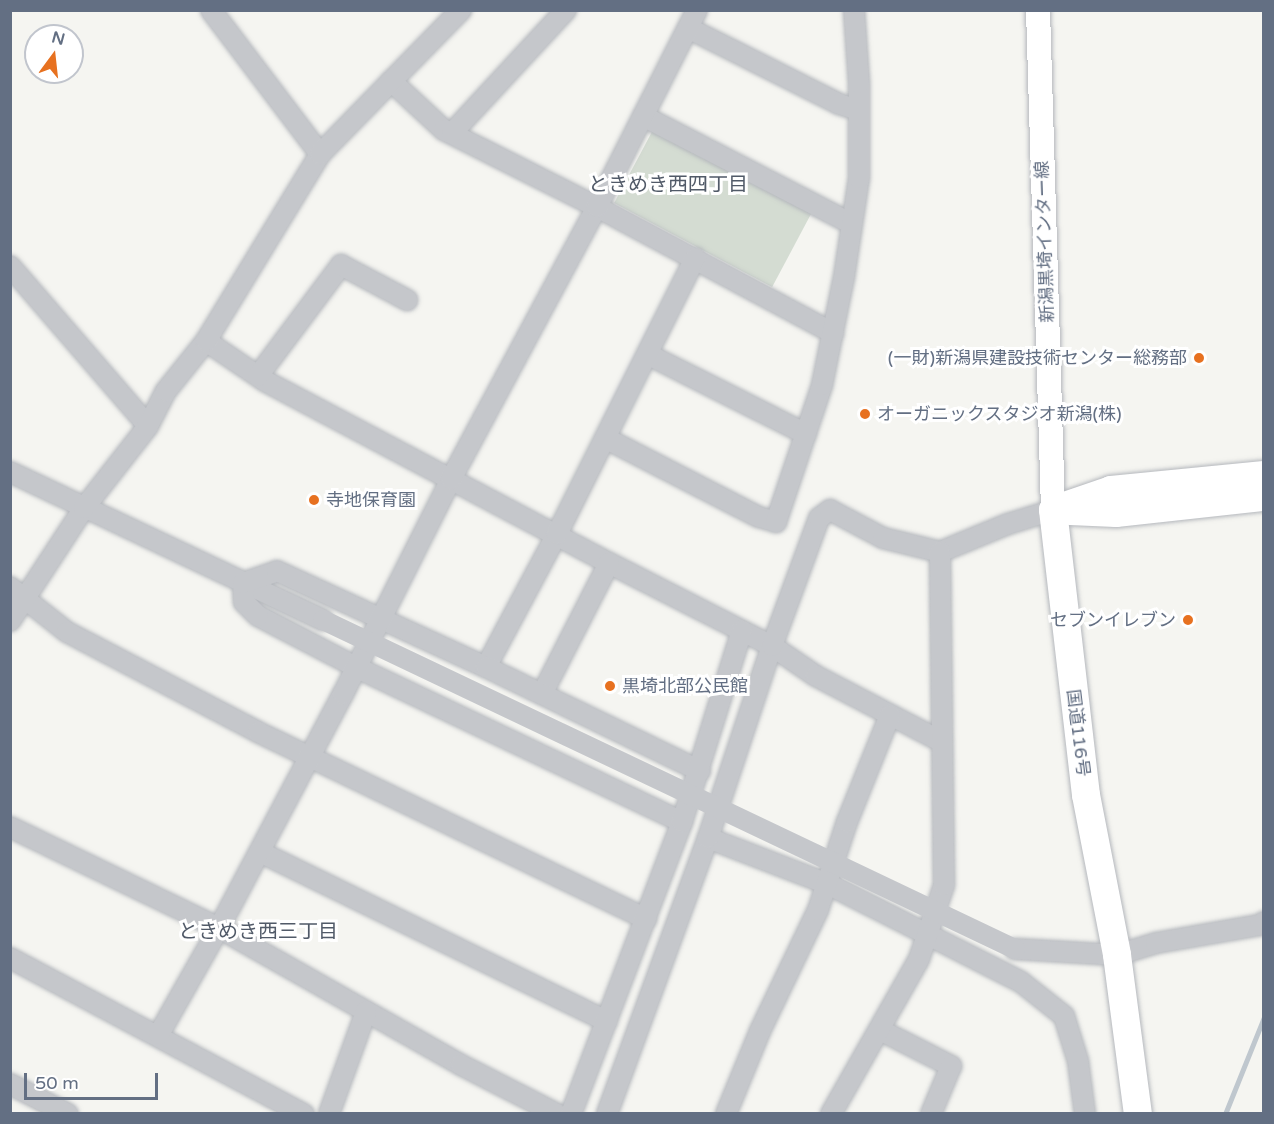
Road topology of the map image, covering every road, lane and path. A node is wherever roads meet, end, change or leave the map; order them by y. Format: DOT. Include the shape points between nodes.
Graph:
graph roads {
  1 [pos="211,10"];
  2 [pos="461,10"];
  3 [pos="566,10"];
  4 [pos="854,10"];
  5 [pos="1038,10"];
  6 [pos="693,19"];
  7 [pos="391,81"];
  8 [pos="859,110"];
  9 [pos="643,116"];
  10 [pos="452,134"];
  11 [pos="320,154"];
  12 [pos="597,207"];
  13 [pos="852,224"];
  14 [pos="695,258"];
  15 [pos="10,267"];
  16 [pos="407,300"];
  17 [pos="833,333"];
  18 [pos="206,341"];
  19 [pos="647,354"];
  20 [pos="258,376"];
  21 [pos="148,426"];
  22 [pos="806,434"];
  23 [pos="605,438"];
  24 [pos="10,472"];
  25 [pos="1263,475"];
  26 [pos="451,479"];
  27 [pos="1263,497"];
  28 [pos="84,508"];
  29 [pos="1053,510"];
  30 [pos="557,534"];
  31 [pos="940,552"];
  32 [pos="609,563"];
  33 [pos="243,583"];
  34 [pos="17,593"];
  35 [pos="381,619"];
  36 [pos="10,621"];
  37 [pos="742,631"];
  38 [pos="772,646"];
  39 [pos="356,667"];
  40 [pos="486,667"];
  41 [pos="542,694"];
  42 [pos="891,716"];
  43 [pos="942,742"];
  44 [pos="309,757"];
  45 [pos="700,771"];
  46 [pos="682,822"];
  47 [pos="10,827"];
  48 [pos="708,838"];
  49 [pos="260,852"];
  50 [pos="828,884"];
  51 [pos="646,919"];
  52 [pos="1263,922"];
  53 [pos="219,928"];
  54 [pos="927,935"];
  55 [pos="1117,955"];
  56 [pos="10,958"];
  57 [pos="366,1012"];
  58 [pos="607,1022"];
  59 [pos="880,1030"];
  60 [pos="159,1035"];
  61 [pos="10,1083"];
  62 [pos="68,1113"];
  63 [pos="304,1113"];
  64 [pos="329,1113"];
  65 [pos="557,1113"];
  66 [pos="571,1113"];
  67 [pos="607,1113"];
  68 [pos="726,1113"];
  69 [pos="831,1113"];
  70 [pos="931,1113"];
  71 [pos="1085,1113"];
  72 [pos="1118,1113"];
  73 [pos="1138,1113"];
  1 -- 11 [label="street"];
  2 -- 7 [label="street"];
  3 -- 10 [label="street"];
  4 -- 8 [label="street"];
  5 -- 29 [label="main road, 新潟黒埼インター線"];
  6 -- 8 [label="street" via="839,104"];
  6 -- 9 [label="street"];
  7 -- 10 [label="street"];
  7 -- 11 [label="street"];
  8 -- 13 [label="street" via="859,178"];
  9 -- 12 [label="street"];
  9 -- 13 [label="street"];
  10 -- 12 [label="street"];
  11 -- 18 [label="street"];
  12 -- 14 [label="street"];
  12 -- 26 [label="street"];
  13 -- 17 [label="street"];
  14 -- 17 [label="street"];
  14 -- 19 [label="street"];
  15 -- 21 [label="street"];
  16 -- 20 [label="street" via="341,265"];
  17 -- 22 [label="street"];
  18 -- 20 [label="street"];
  18 -- 21 [label="street" via="166,391"];
  19 -- 22 [label="street"];
  19 -- 23 [label="street"];
  20 -- 26 [label="street"];
  21 -- 28 [label="street"];
  22 -- 23 [label="street" via="776,522 759,517"];
  23 -- 30 [label="street"];
  24 -- 28 [label="street"];
  25 -- 29 [label="highway" via="1111,490"];
  26 -- 30 [label="street"];
  26 -- 35 [label="street"];
  27 -- 29 [label="highway" via="1116,513"];
  28 -- 33 [label="street"];
  28 -- 34 [label="street"];
  29 -- 31 [label="street"];
  29 -- 55 [label="highway, 国道116号" via="1086,795"];
  30 -- 32 [label="street"];
  30 -- 40 [label="street"];
  31 -- 38 [label="street" via="883,538 830,510 819,518"];
  31 -- 43 [label="street"];
  32 -- 37 [label="street"];
  32 -- 41 [label="street"];
  33 -- 35 [label="street" via="277,571"];
  33 -- 39 [label="street" via="244,602 258,616"];
  33 -- 55 [label="street, bridge" via="1015,949"];
  34 -- 36 [label="street"];
  34 -- 44 [label="street" via="67,632"];
  35 -- 39 [label="street"];
  35 -- 40 [label="street"];
  37 -- 38 [label="street"];
  37 -- 45 [label="street"];
  38 -- 42 [label="street" via="816,676"];
  38 -- 48 [label="street"];
  39 -- 44 [label="street"];
  39 -- 46 [label="street"];
  40 -- 41 [label="street"];
  41 -- 45 [label="street"];
  42 -- 43 [label="street"];
  42 -- 50 [label="street" via="847,822"];
  43 -- 54 [label="street" via="944,885"];
  44 -- 49 [label="street"];
  44 -- 51 [label="street"];
  45 -- 46 [label="street"];
  46 -- 51 [label="street"];
  47 -- 53 [label="street"];
  48 -- 50 [label="street"];
  48 -- 67 [label="street"];
  49 -- 53 [label="street"];
  49 -- 58 [label="street"];
  50 -- 54 [label="street"];
  50 -- 68 [label="street"];
  51 -- 58 [label="street"];
  52 -- 55 [label="street" via="1156,943"];
  53 -- 57 [label="street"];
  53 -- 60 [label="street"];
  54 -- 59 [label="street" via="919,959"];
  54 -- 71 [label="street" via="1022,982 1064,1017 1078,1061"];
  55 -- 72 [label="highway, 国道116号"];
  55 -- 73 [label="highway, 国道116号"];
  56 -- 60 [label="street"];
  57 -- 64 [label="street"];
  57 -- 65 [label="street"];
  58 -- 66 [label="street"];
  59 -- 69 [label="street"];
  59 -- 70 [label="street" via="951,1066"];
  60 -- 63 [label="street"];
  61 -- 62 [label="street"];
}
